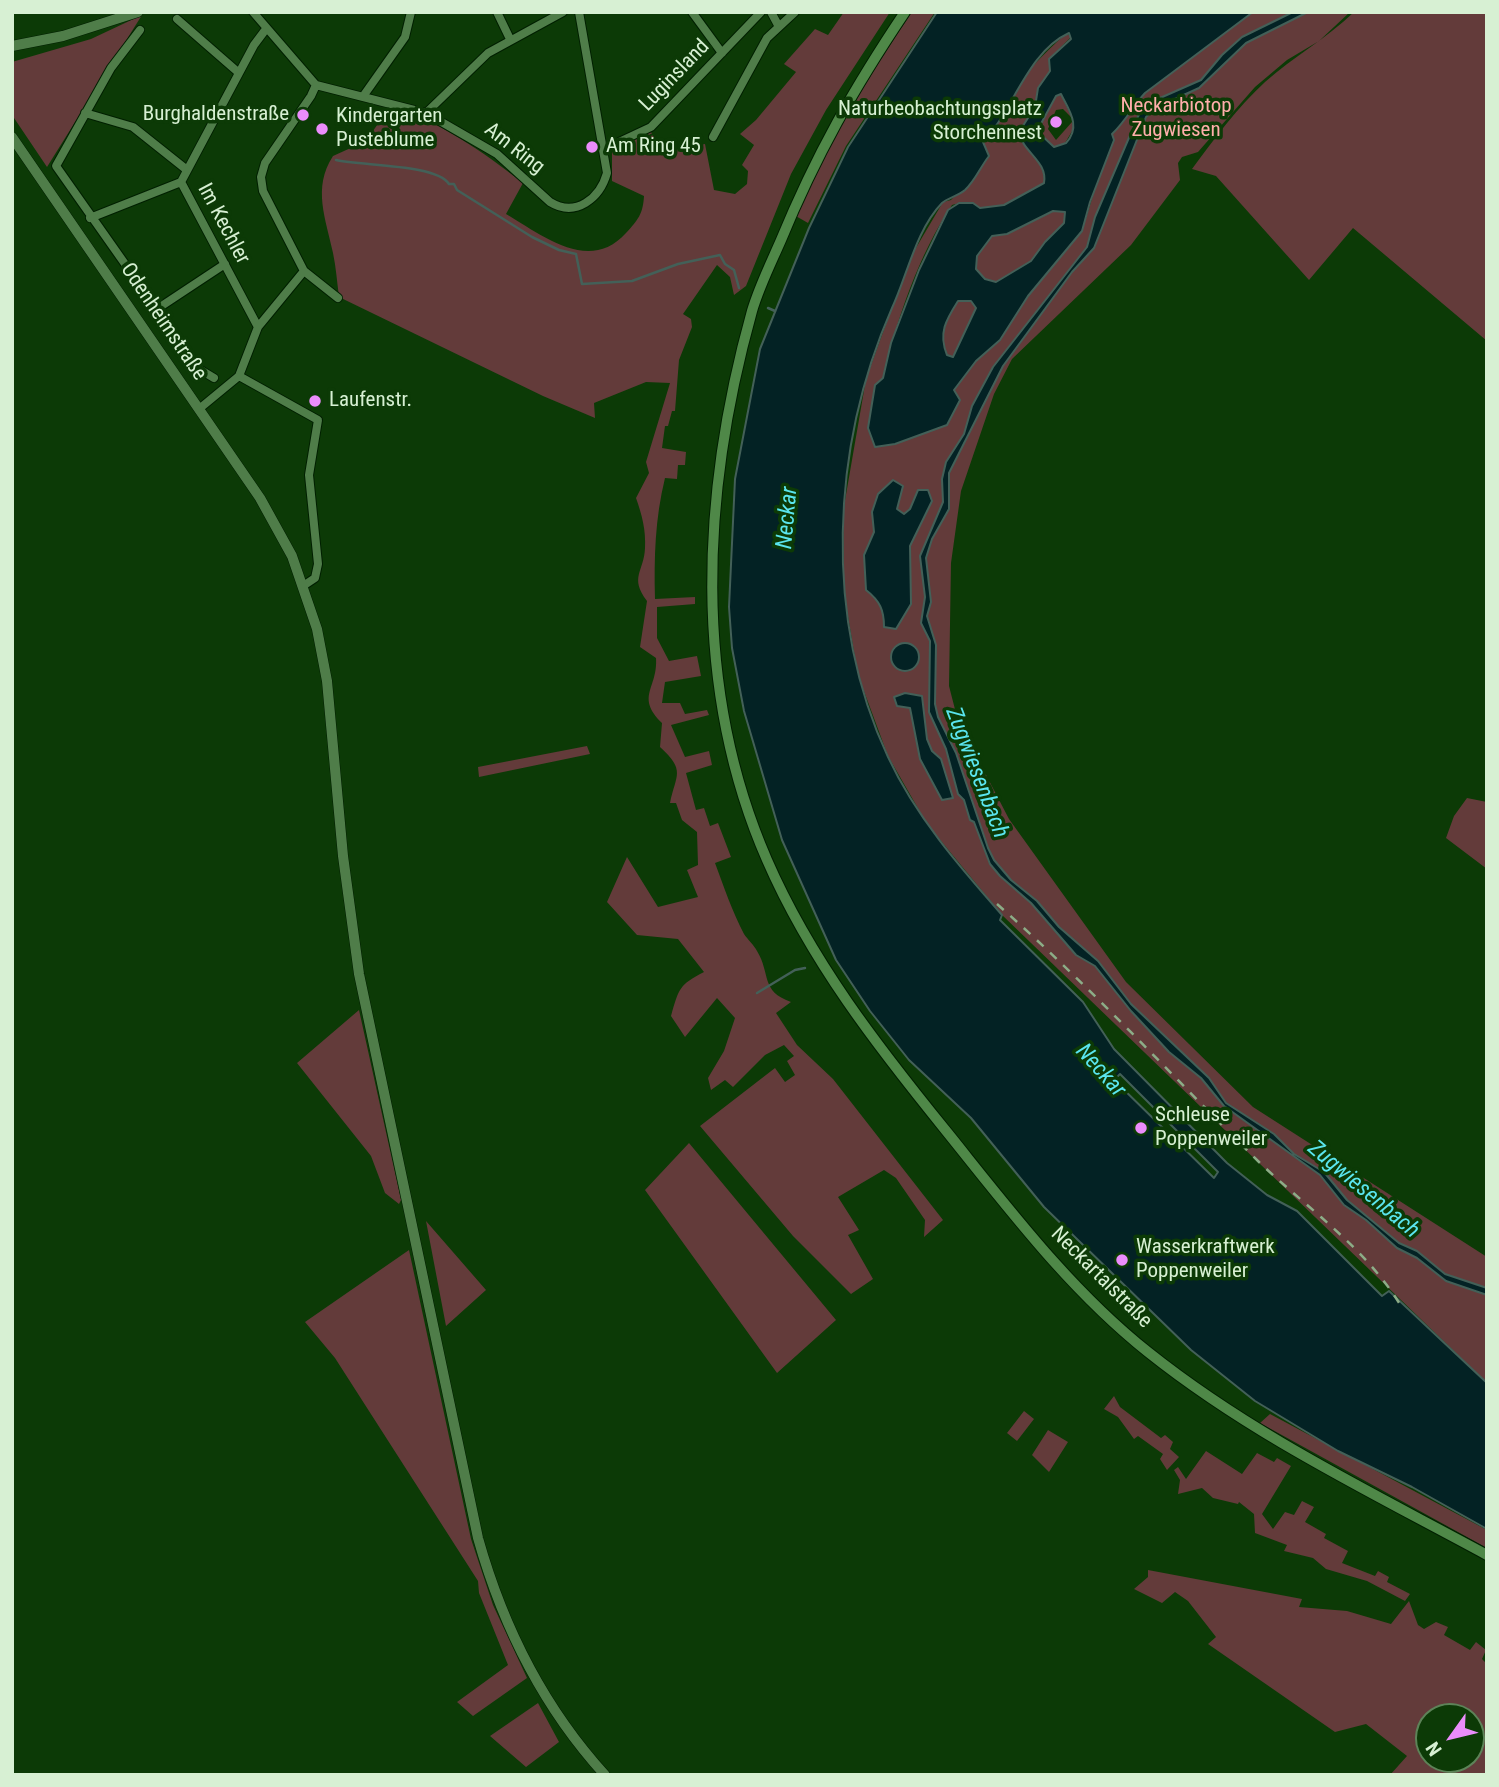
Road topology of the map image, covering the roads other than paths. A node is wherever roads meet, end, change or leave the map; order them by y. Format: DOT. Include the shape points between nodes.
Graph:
graph roads {
  1 [pos="138,12"];
  2 [pos="253,12"];
  3 [pos="411,12"];
  4 [pos="497,12"];
  5 [pos="563,12"];
  6 [pos="579,12"];
  7 [pos="692,12"];
  8 [pos="761,12"];
  9 [pos="771,12"];
  10 [pos="796,12"];
  11 [pos="905,12"];
  12 [pos="177,19"];
  13 [pos="778,25"];
  14 [pos="266,29"];
  15 [pos="140,30"];
  16 [pos="510,39"];
  17 [pos="12,46"];
  18 [pos="722,52"];
  19 [pos="239,73"];
  20 [pos="316,85"];
  21 [pos="363,95"];
  22 [pos="85,113"];
  23 [pos="426,113"];
  24 [pos="12,137"];
  25 [pos="713,137"];
  26 [pos="604,149"];
  27 [pos="187,170"];
  28 [pos="181,182"];
  29 [pos="90,218"];
  30 [pos="225,264"];
  31 [pos="304,271"];
  32 [pos="338,298"];
  33 [pos="157,309"];
  34 [pos="258,327"];
  35 [pos="239,376"];
  36 [pos="214,378"];
  37 [pos="200,409"];
  38 [pos="303,586"];
  39 [pos="1487,1555"];
  40 [pos="605,1775"];
  1 -- 17 [label="street" via="63,36"];
  2 -- 14 [label="street"];
  3 -- 21 [label="street" via="405,37"];
  4 -- 16 [label="street"];
  5 -- 16 [label="street"];
  6 -- 26 [label="street, Am Ring"];
  7 -- 18 [label="street"];
  8 -- 18 [label="street, Luginsland"];
  9 -- 13 [label="street"];
  10 -- 13 [label="street"];
  11 -- 39 [label="main road, Neckartalstraße" via="852,92 812,165 768,270 752,309 719,463 711,594 720,693 753,825 792,913 849,1006 1030,1234 1108,1317 1192,1386 1256,1429"];
  12 -- 19 [label="street"];
  13 -- 25 [label="street"];
  14 -- 19 [label="street, Im Kechler"];
  14 -- 20 [label="street"];
  15 -- 22 [label="street, Odenheimstraße"];
  16 -- 23 [label="street" via="473,63"];
  18 -- 26 [label="street, Luginsland" via="651,127"];
  19 -- 27 [label="street, Im Kechler"];
  20 -- 21 [label="street, Am Ring"];
  20 -- 31 [label="street" via="265,163 261,177 268,201"];
  21 -- 23 [label="street, Am Ring"];
  22 -- 27 [label="street" via="133,127"];
  22 -- 29 [label="street, Odenheimstraße" via="56,166"];
  23 -- 26 [label="street, Am Ring" via="497,154 559,208 581,206 600,191 607,173"];
  24 -- 37 [label="street, Odenheimstraße"];
  27 -- 28 [label="street, Im Kechler"];
  28 -- 29 [label="street"];
  28 -- 30 [label="street, Im Kechler"];
  29 -- 33 [label="street, Odenheimstraße"];
  30 -- 33 [label="street"];
  30 -- 34 [label="street, Im Kechler"];
  31 -- 32 [label="street"];
  31 -- 34 [label="street"];
  33 -- 36 [label="street, Odenheimstraße" via="199,369"];
  34 -- 35 [label="street"];
  35 -- 37 [label="street"];
  35 -- 38 [label="street" via="318,420 309,475 318,564 315,578"];
  37 -- 38 [label="street, Odenheimstraße" via="279,529"];
  38 -- 40 [label="street, Odenheimstraße" via="327,681 359,974 478,1538 499,1607 524,1660 561,1720"];
}
